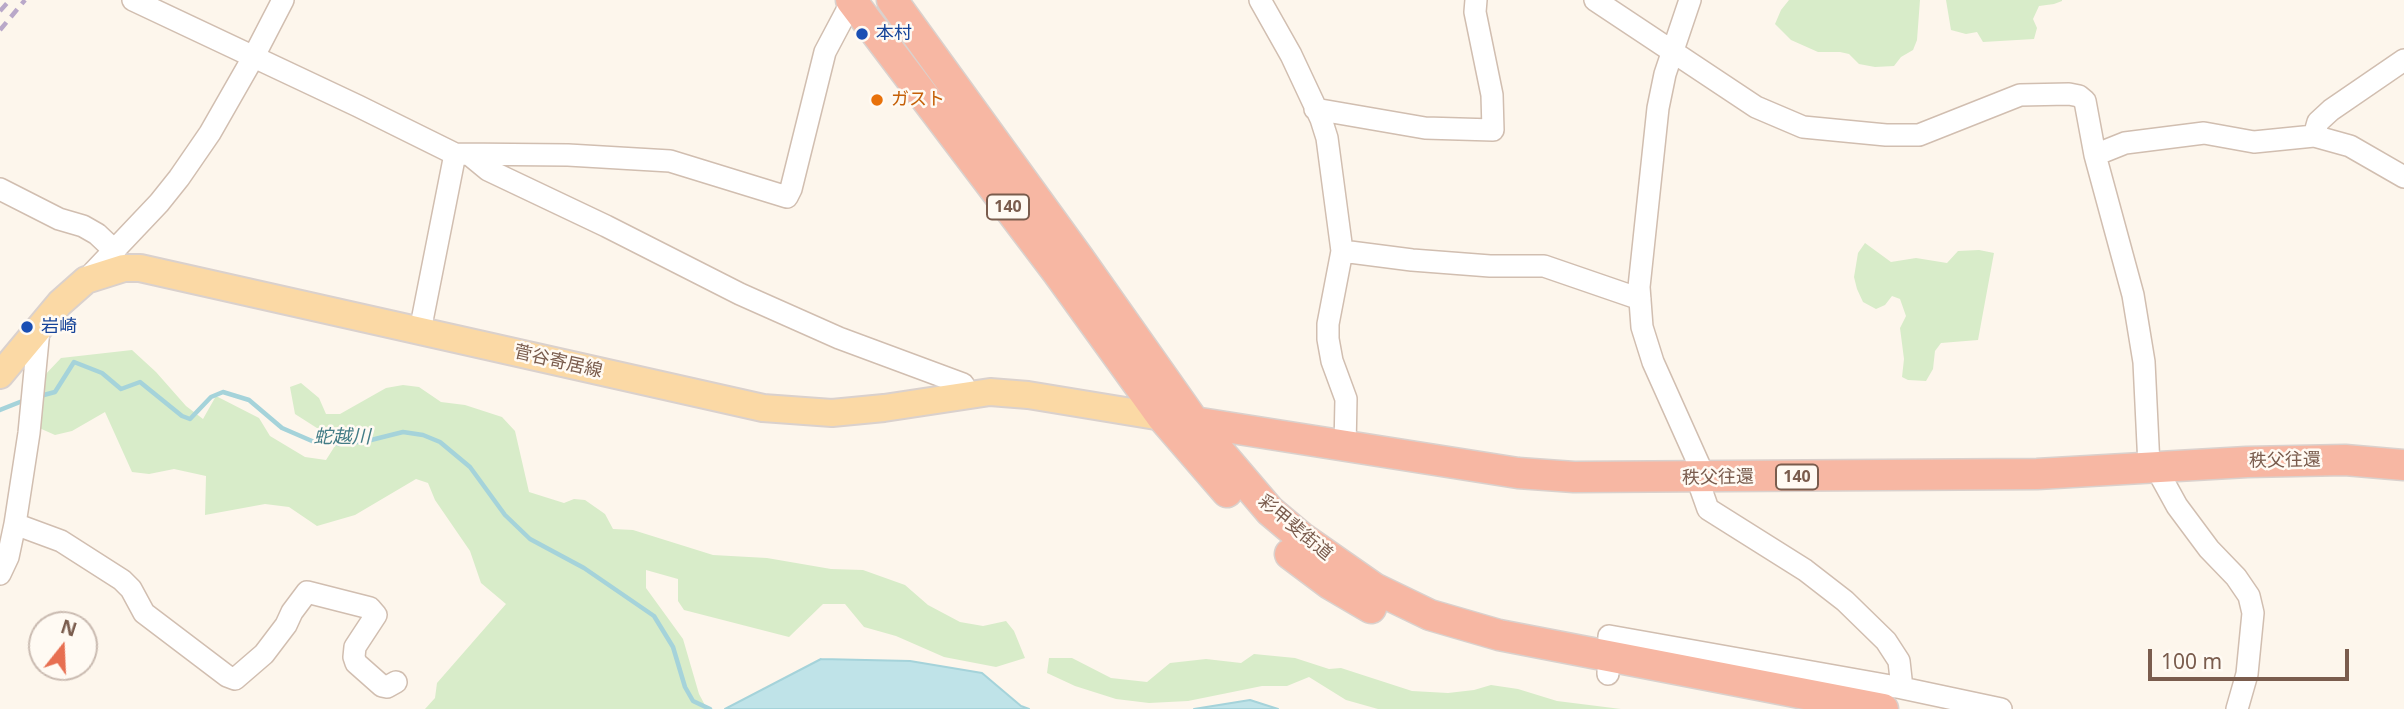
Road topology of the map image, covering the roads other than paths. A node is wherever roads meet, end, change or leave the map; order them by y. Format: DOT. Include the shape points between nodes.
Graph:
graph roads {
  1 [pos="133,0"];
  2 [pos="283,0"];
  3 [pos="892,0"];
  4 [pos="1260,0"];
  5 [pos="1476,0"];
  6 [pos="1595,0"];
  7 [pos="1690,0"];
  8 [pos="851,1"];
  9 [pos="1672,50"];
  10 [pos="254,57"];
  11 [pos="2404,60"];
  12 [pos="1315,109"];
  13 [pos="2314,136"];
  14 [pos="463,155"];
  15 [pos="2095,155"];
  16 [pos="2404,177"];
  17 [pos="0,188"];
  18 [pos="114,251"];
  19 [pos="1342,251"];
  20 [pos="1068,265"];
  21 [pos="86,280"];
  22 [pos="1640,299"];
  23 [pos="38,329"];
  24 [pos="420,331"];
  25 [pos="0,375"];
  26 [pos="969,396"];
  27 [pos="1162,417"];
  28 [pos="1195,423"];
  29 [pos="1345,447"];
  30 [pos="2404,465"];
  31 [pos="2152,466"];
  32 [pos="1701,478"];
  33 [pos="15,524"];
  34 [pos="0,574"];
  35 [pos="1336,575"];
  36 [pos="1609,665"];
  37 [pos="396,682"];
  38 [pos="1893,698"];
  39 [pos="1777,709"];
  40 [pos="2001,709"];
  41 [pos="2237,709"];
  1 -- 10 [label="street"];
  2 -- 10 [label="street"];
  3 -- 20 [label="highway, 彩甲斐街道 / 140"];
  4 -- 12 [label="street"];
  5 -- 12 [label="street" via="1492,95 1493,130 1425,128"];
  6 -- 9 [label="street"];
  7 -- 9 [label="street"];
  8 -- 14 [label="street" via="825,52 787,197 670,161"];
  8 -- 20 [label="highway, 彩甲斐街道 / 140"];
  9 -- 15 [label="street" via="1756,107 1803,127 1835,131 1920,135 2020,95 2079,96 2085,101"];
  9 -- 22 [label="street" via="1658,108 1641,249"];
  10 -- 14 [label="street"];
  10 -- 18 [label="street" via="179,178"];
  11 -- 13 [label="street" via="2331,110 2318,122"];
  12 -- 19 [label="street" via="1327,138"];
  13 -- 15 [label="street" via="2254,142 2204,133 2125,142"];
  13 -- 16 [label="street" via="2350,146"];
  14 -- 24 [label="street"];
  14 -- 26 [label="street" via="740,294 839,338 963,384"];
  15 -- 31 [label="street" via="2133,295 2144,362"];
  17 -- 18 [label="street" via="59,219 83,226"];
  18 -- 21 [label="street"];
  19 -- 22 [label="street" via="1490,266 1544,266"];
  19 -- 29 [label="street" via="1328,339 1346,399"];
  20 -- 27 [label="highway, 彩甲斐街道 / 140"];
  20 -- 28 [label="highway, 彩甲斐街道 / 140"];
  21 -- 23 [label="main road, 菅谷寄居線"];
  21 -- 24 [label="main road, 菅谷寄居線" via="140,268"];
  22 -- 32 [label="street" via="1642,327 1653,362"];
  23 -- 25 [label="main road, 菅谷寄居線"];
  23 -- 33 [label="street"];
  24 -- 26 [label="main road, 菅谷寄居線" via="763,408 832,413"];
  26 -- 27 [label="main road, 菅谷寄居線" via="990,392 1028,395"];
  27 -- 28 [label="highway, 秩父往還 / 140"];
  27 -- 35 [label="highway, 彩甲斐街道 / 140" via="1243,512 1290,554"];
  28 -- 29 [label="highway, 秩父往還 / 140"];
  28 -- 35 [label="highway, 彩甲斐街道 / 140" via="1270,512"];
  29 -- 32 [label="highway, 秩父往還 / 140" via="1518,473"];
  30 -- 31 [label="highway, 秩父往還 / 140" via="2345,460"];
  31 -- 32 [label="highway, 秩父往還 / 140" via="2037,474"];
  31 -- 41 [label="street" via="2209,549 2249,596 2253,613 2247,674"];
  32 -- 38 [label="street" via="1709,509 1805,570 1885,641 1899,661"];
  33 -- 34 [label="street"];
  33 -- 37 [label="street" via="61,541 122,580 144,613 235,680 264,654 307,592 370,608 376,615 355,647 356,663 382,686"];
  35 -- 36 [label="highway, 彩甲斐街道 / 140" via="1430,615"];
  36 -- 38 [label="highway, 彩甲斐街道 / 140"];
  36 -- 39 [label="highway, 彩甲斐街道 / 140"];
  38 -- 40 [label="street"];
}
